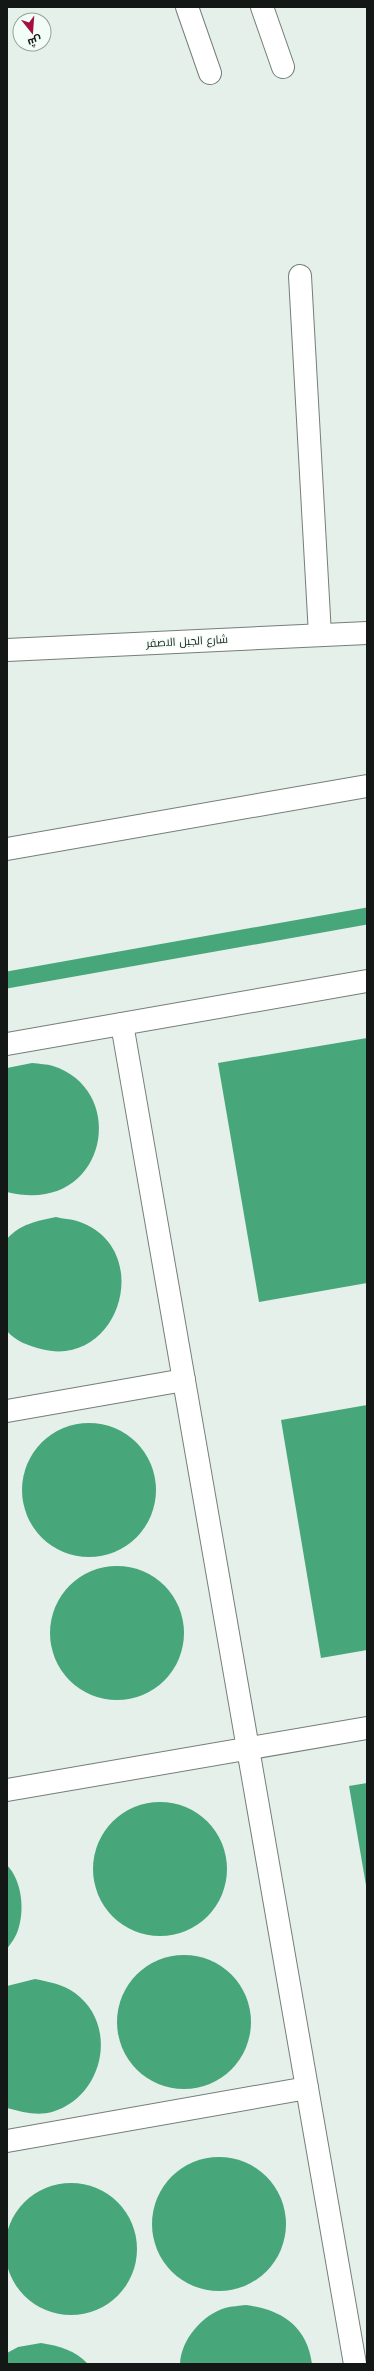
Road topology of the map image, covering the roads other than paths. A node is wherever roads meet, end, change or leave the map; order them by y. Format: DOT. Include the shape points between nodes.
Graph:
graph roads {
  1 [pos="187,7"];
  2 [pos="262,7"];
  3 [pos="283,67"];
  4 [pos="210,73"];
  5 [pos="300,276"];
  6 [pos="367,633"];
  7 [pos="320,635"];
  8 [pos="7,650"];
  9 [pos="367,786"];
  10 [pos="7,849"];
  11 [pos="367,981"];
  12 [pos="122,1024"];
  13 [pos="7,1044"];
  14 [pos="184,1380"];
  15 [pos="7,1411"];
  16 [pos="367,1728"];
  17 [pos="249,1749"];
  18 [pos="7,1790"];
  19 [pos="307,2088"];
  20 [pos="7,2141"];
  21 [pos="355,2364"];
  1 -- 4 [label="street"];
  2 -- 3 [label="street"];
  5 -- 7 [label="street"];
  6 -- 7 [label="street, شارع الجبل الاصفر"];
  7 -- 8 [label="street, شارع الجبل الاصفر"];
  9 -- 10 [label="street"];
  11 -- 12 [label="street"];
  12 -- 13 [label="street"];
  12 -- 14 [label="street"];
  14 -- 15 [label="street"];
  14 -- 17 [label="street"];
  16 -- 17 [label="street"];
  17 -- 18 [label="street"];
  17 -- 19 [label="street"];
  19 -- 20 [label="street"];
  19 -- 21 [label="street"];
}
